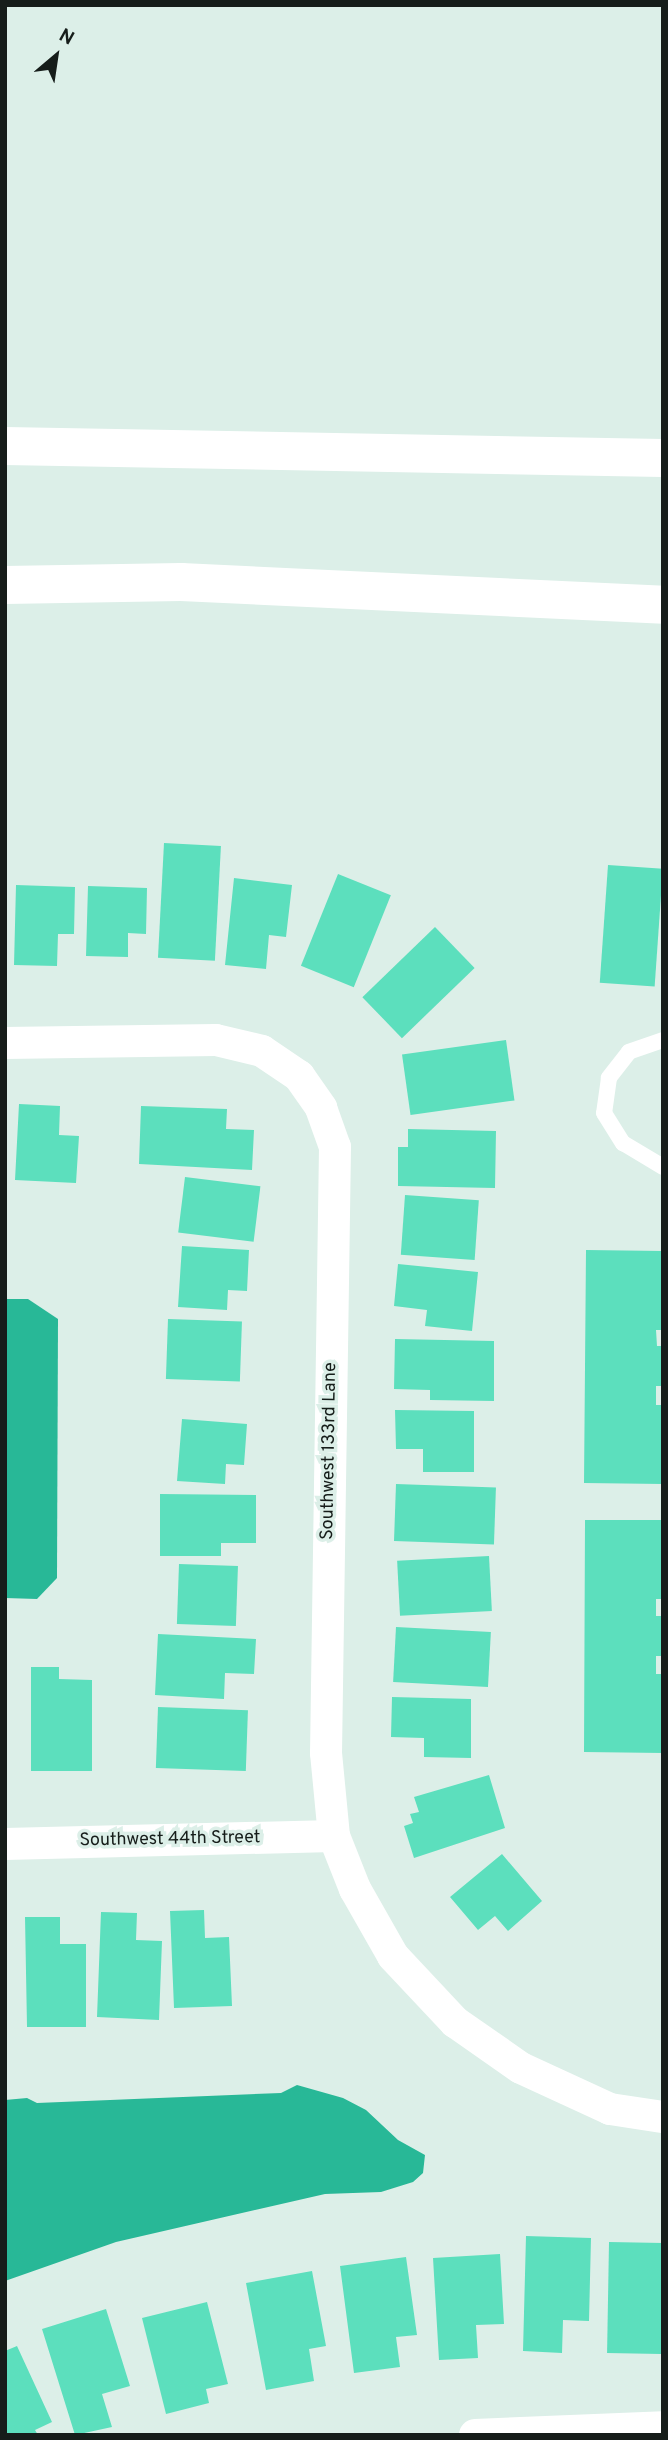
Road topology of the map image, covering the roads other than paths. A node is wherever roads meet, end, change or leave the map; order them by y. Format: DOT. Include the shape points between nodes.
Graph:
graph roads {
  1 [pos="5,446"];
  2 [pos="663,458"];
  3 [pos="5,585"];
  4 [pos="663,606"];
  5 [pos="663,1040"];
  6 [pos="5,1044"];
  7 [pos="663,1167"];
  8 [pos="334,1836"];
  9 [pos="5,1844"];
  10 [pos="663,2117"];
  11 [pos="663,2427"];
  12 [pos="475,2435"];
  1 -- 2 [label="highway"];
  3 -- 4 [label="highway" via="181,582"];
  5 -- 7 [label="lane" via="629,1052 609,1078 604,1113 623,1143"];
  6 -- 8 [label="street, Southwest 133rd Lane" via="216,1040 262,1051 299,1076 321,1108 334,1147 326,1753"];
  8 -- 9 [label="street, Southwest 44th Street"];
  8 -- 10 [label="street, Southwest 133rd Lane" via="355,1889 393,1956 455,2022 521,2068 559,2086 610,2109"];
  11 -- 12 [label="street"];
}
